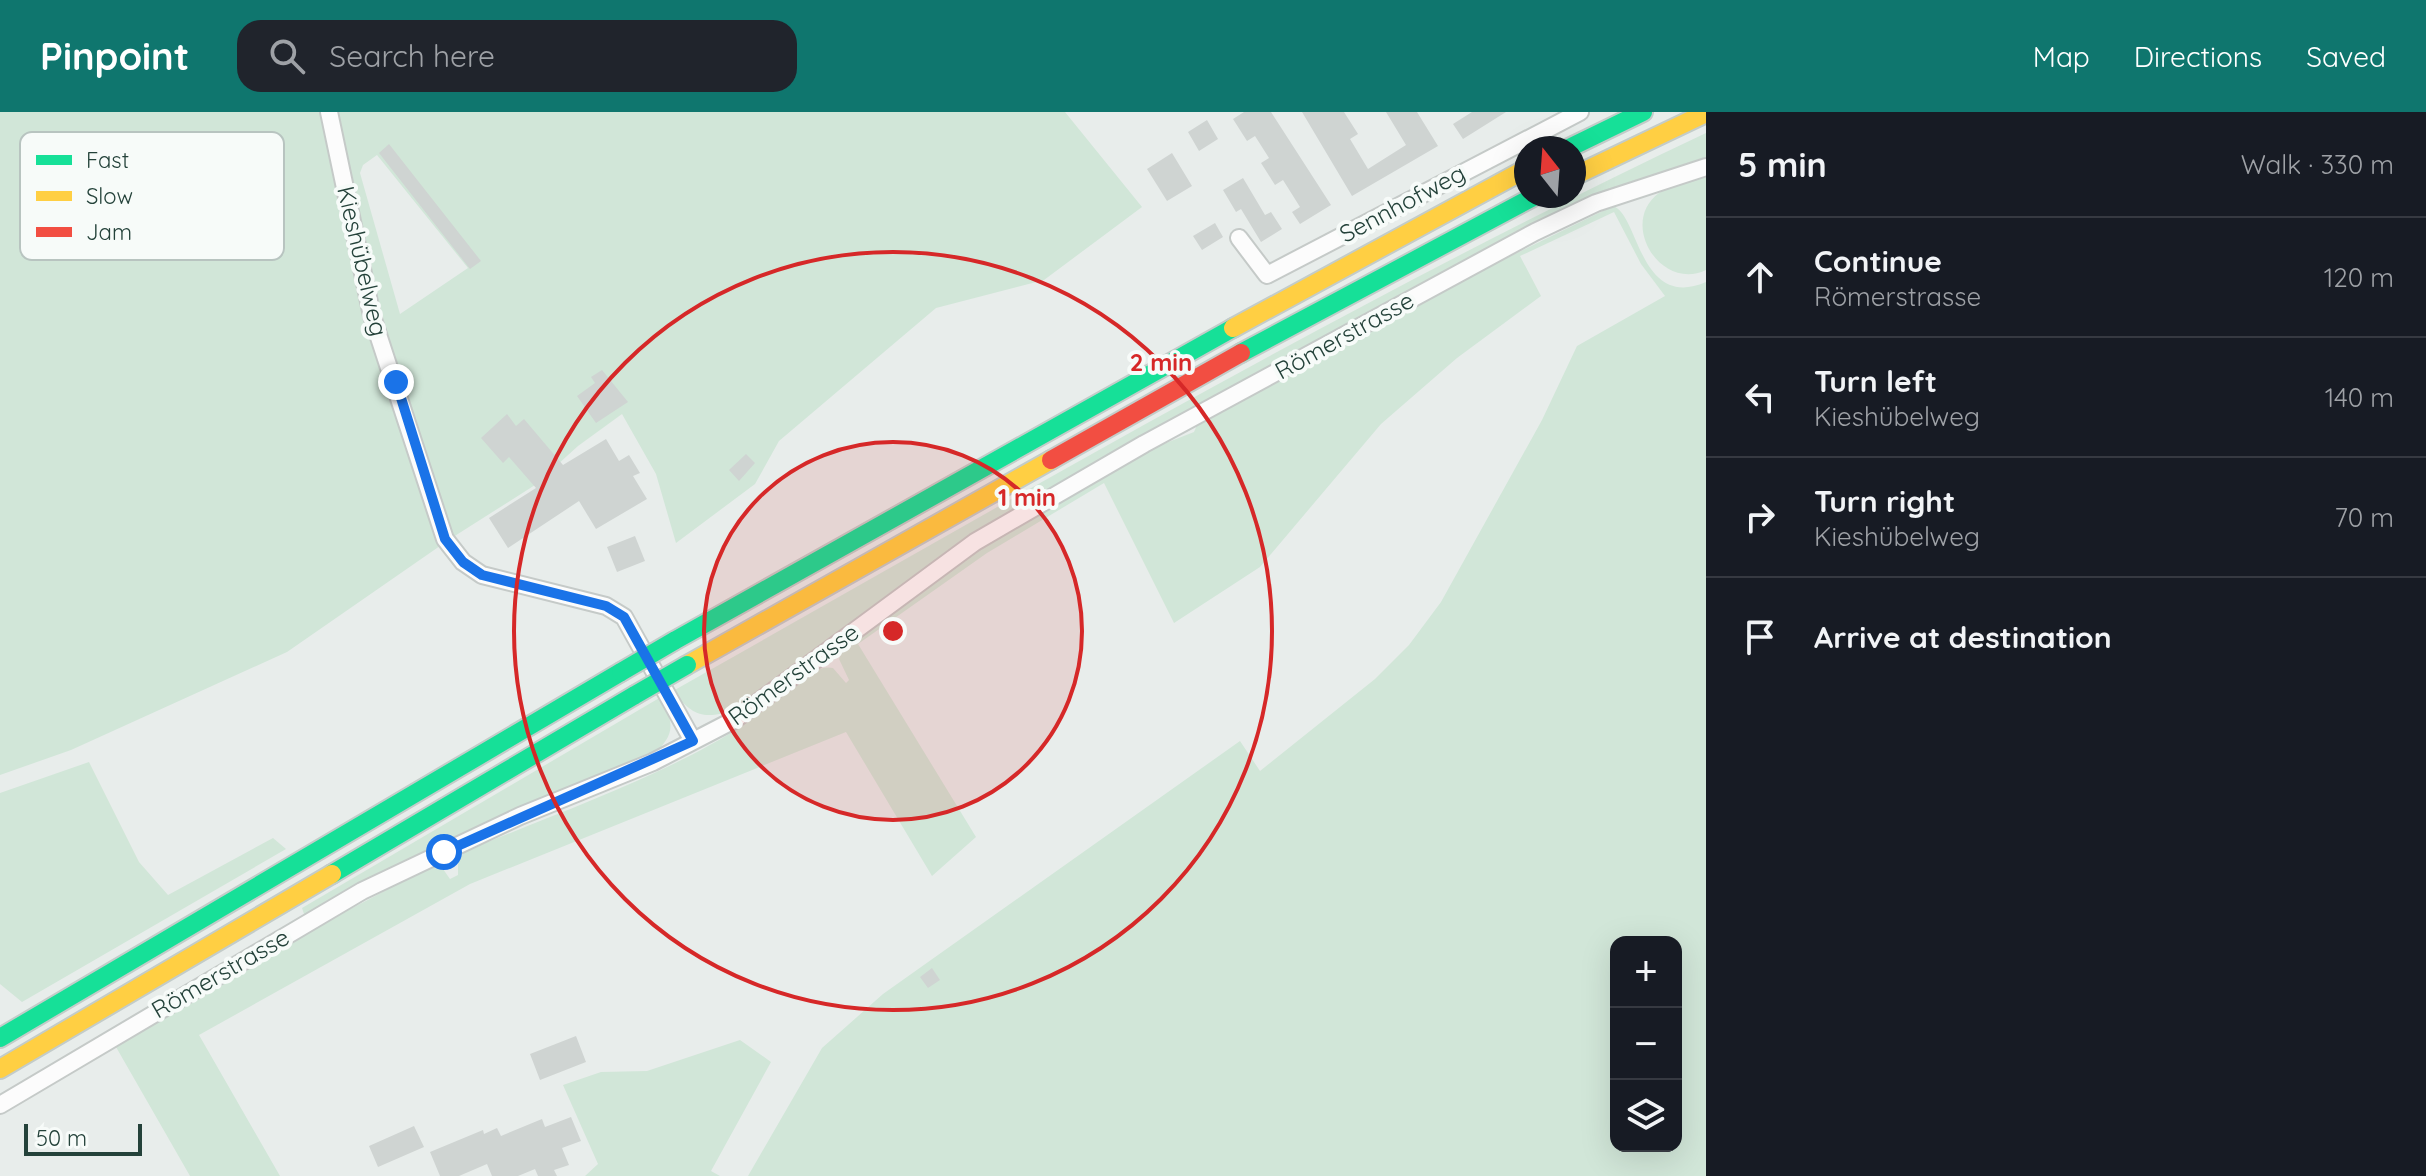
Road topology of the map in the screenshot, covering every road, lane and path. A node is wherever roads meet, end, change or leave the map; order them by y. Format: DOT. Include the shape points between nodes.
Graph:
graph roads {
  1 [pos="329,112"];
  2 [pos="1580,112"];
  3 [pos="1643,112"];
  4 [pos="1706,113"];
  5 [pos="1586,140"];
  6 [pos="1706,167"];
  7 [pos="1586,170"];
  8 [pos="1514,176"];
  9 [pos="1514,207"];
  10 [pos="1239,238"];
  11 [pos="693,741"];
  12 [pos="0,1038"];
  13 [pos="0,1069"];
  14 [pos="0,1105"];
  1 -- 11 [label="street, Kieshübelweg" via="372,316 445,539 482,575 606,606 624,617"];
  2 -- 10 [label="street, Sennhofweg" via="1267,275"];
  3 -- 5 [label="highway"];
  4 -- 7 [label="highway"];
  6 -- 11 [label="street, Römerstrasse" via="1596,203 1547,226 1144,444 975,542 734,720"];
  8 -- 12 [label="highway, bridge" via="1104,398 674,641"];
  9 -- 13 [label="highway, bridge" via="1313,313 687,665"];
  11 -- 14 [label="street, Römerstrasse" via="362,891"];
}
